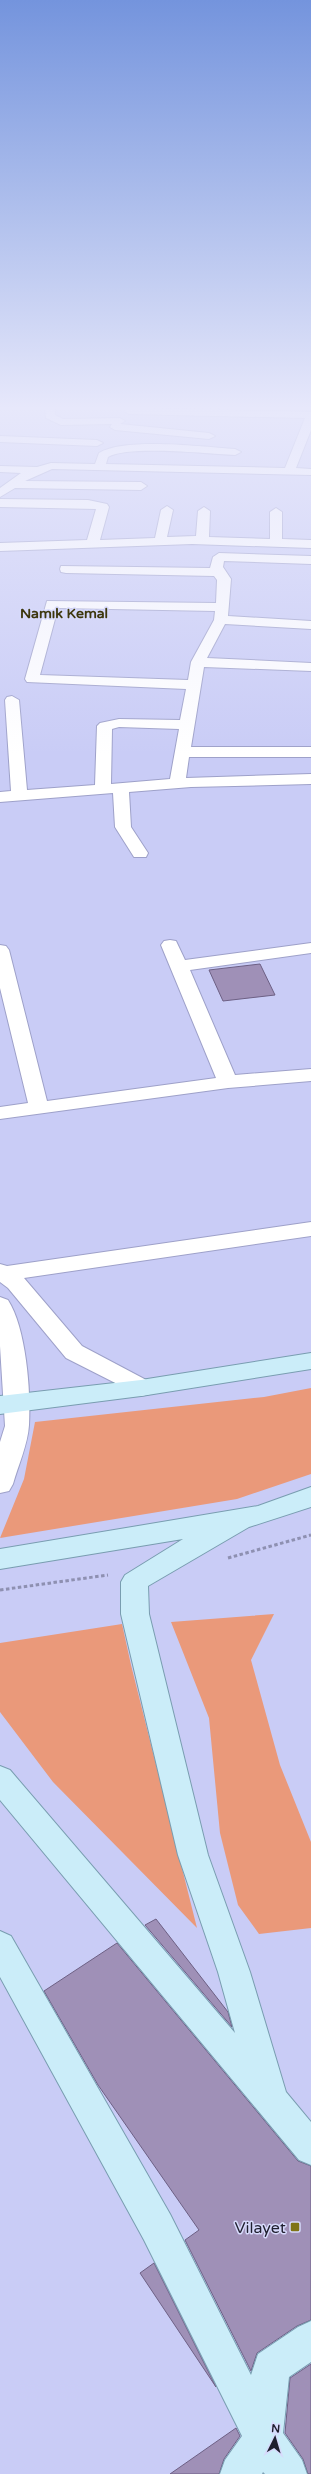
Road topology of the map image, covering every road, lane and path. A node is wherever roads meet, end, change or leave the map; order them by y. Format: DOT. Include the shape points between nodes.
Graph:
graph roads {
  1 [pos="98,523"];
  2 [pos="164,523"];
  3 [pos="203,523"];
  4 [pos="276,523"];
  5 [pos="202,541"];
  6 [pos="160,542"];
  7 [pos="276,543"];
  8 [pos="311,544"];
  9 [pos="92,545"];
  10 [pos="0,547"];
  11 [pos="311,560"];
  12 [pos="66,569"];
  13 [pos="217,572"];
  14 [pos="221,614"];
  15 [pos="311,625"];
  16 [pos="198,662"];
  17 [pos="311,667"];
  18 [pos="194,685"];
  19 [pos="12,700"];
  20 [pos="188,725"];
  21 [pos="183,752"];
  22 [pos="311,752"];
  23 [pos="311,779"];
  24 [pos="177,784"];
  25 [pos="120,788"];
  26 [pos="103,789"];
  27 [pos="19,796"];
  28 [pos="0,797"];
  29 [pos="140,853"];
  30 [pos="170,945"];
  31 [pos="311,948"];
  32 [pos="0,950"];
  33 [pos="179,966"];
  34 [pos="311,1075"];
  35 [pos="228,1082"];
  36 [pos="39,1108"];
  37 [pos="0,1113"];
  38 [pos="311,1229"];
  39 [pos="1,1273"];
  40 [pos="0,1304"];
  41 [pos="311,1361"];
  42 [pos="141,1388"];
  43 [pos="7,1404"];
  44 [pos="0,1484"];
  45 [pos="311,1497"];
  46 [pos="243,1518"];
  47 [pos="311,1535"];
  48 [pos="0,1559"];
  49 [pos="222,1559"];
  50 [pos="152,1569"];
  51 [pos="0,1590"];
  52 [pos="0,1779"];
  53 [pos="0,1946"];
  54 [pos="272,2102"];
  55 [pos="311,2148"];
  56 [pos="311,2340"];
  57 [pos="263,2438"];
  58 [pos="240,2474"];
  59 [pos="288,2474"];
  1 -- 9 [label="street"];
  2 -- 6 [label="street"];
  3 -- 5 [label="street"];
  4 -- 7 [label="street"];
  5 -- 6 [label="street"];
  5 -- 7 [label="street"];
  6 -- 9 [label="street"];
  7 -- 8 [label="street"];
  9 -- 10 [label="street"];
  11 -- 13 [label="street" via="219,557 215,566"];
  12 -- 13 [label="street"];
  13 -- 14 [label="street" via="224,580"];
  14 -- 15 [label="street"];
  14 -- 16 [label="street"];
  14 -- 18 [label="street" via="52,604 32,679"];
  16 -- 17 [label="street"];
  16 -- 18 [label="street"];
  18 -- 20 [label="street"];
  19 -- 27 [label="street"];
  20 -- 21 [label="street"];
  20 -- 26 [label="street" via="105,726"];
  21 -- 22 [label="street"];
  21 -- 24 [label="street"];
  23 -- 24 [label="street"];
  24 -- 25 [label="street"];
  25 -- 26 [label="street"];
  25 -- 29 [label="street" via="124,827"];
  26 -- 27 [label="street"];
  27 -- 28 [label="street"];
  30 -- 33 [label="street"];
  31 -- 33 [label="street"];
  32 -- 36 [label="street"];
  33 -- 35 [label="street"];
  34 -- 35 [label="street"];
  35 -- 36 [label="street"];
  36 -- 37 [label="street"];
  38 -- 39 [label="street"];
  39 -- 42 [label="street" via="16,1283 74,1352"];
  40 -- 43 [label="street" via="7,1320 14,1359"];
  41 -- 42 [label="main road"];
  42 -- 43 [label="main road"];
  43 -- 44 [label="street" via="17,1426"];
  45 -- 46 [label="main road" via="260,1515"];
  46 -- 48 [label="main road"];
  46 -- 50 [label="main road"];
  47 -- 49 [label="path"];
  50 -- 51 [label="path"];
  50 -- 54 [label="main road" via="134,1582 135,1614 193,1855 234,1972"];
  52 -- 54 [label="main road"];
  53 -- 57 [label="main road" via="157,2227"];
  54 -- 55 [label="main road"];
  56 -- 57 [label="main road" via="271,2367"];
  57 -- 58 [label="main road"];
  57 -- 59 [label="main road"];
}
